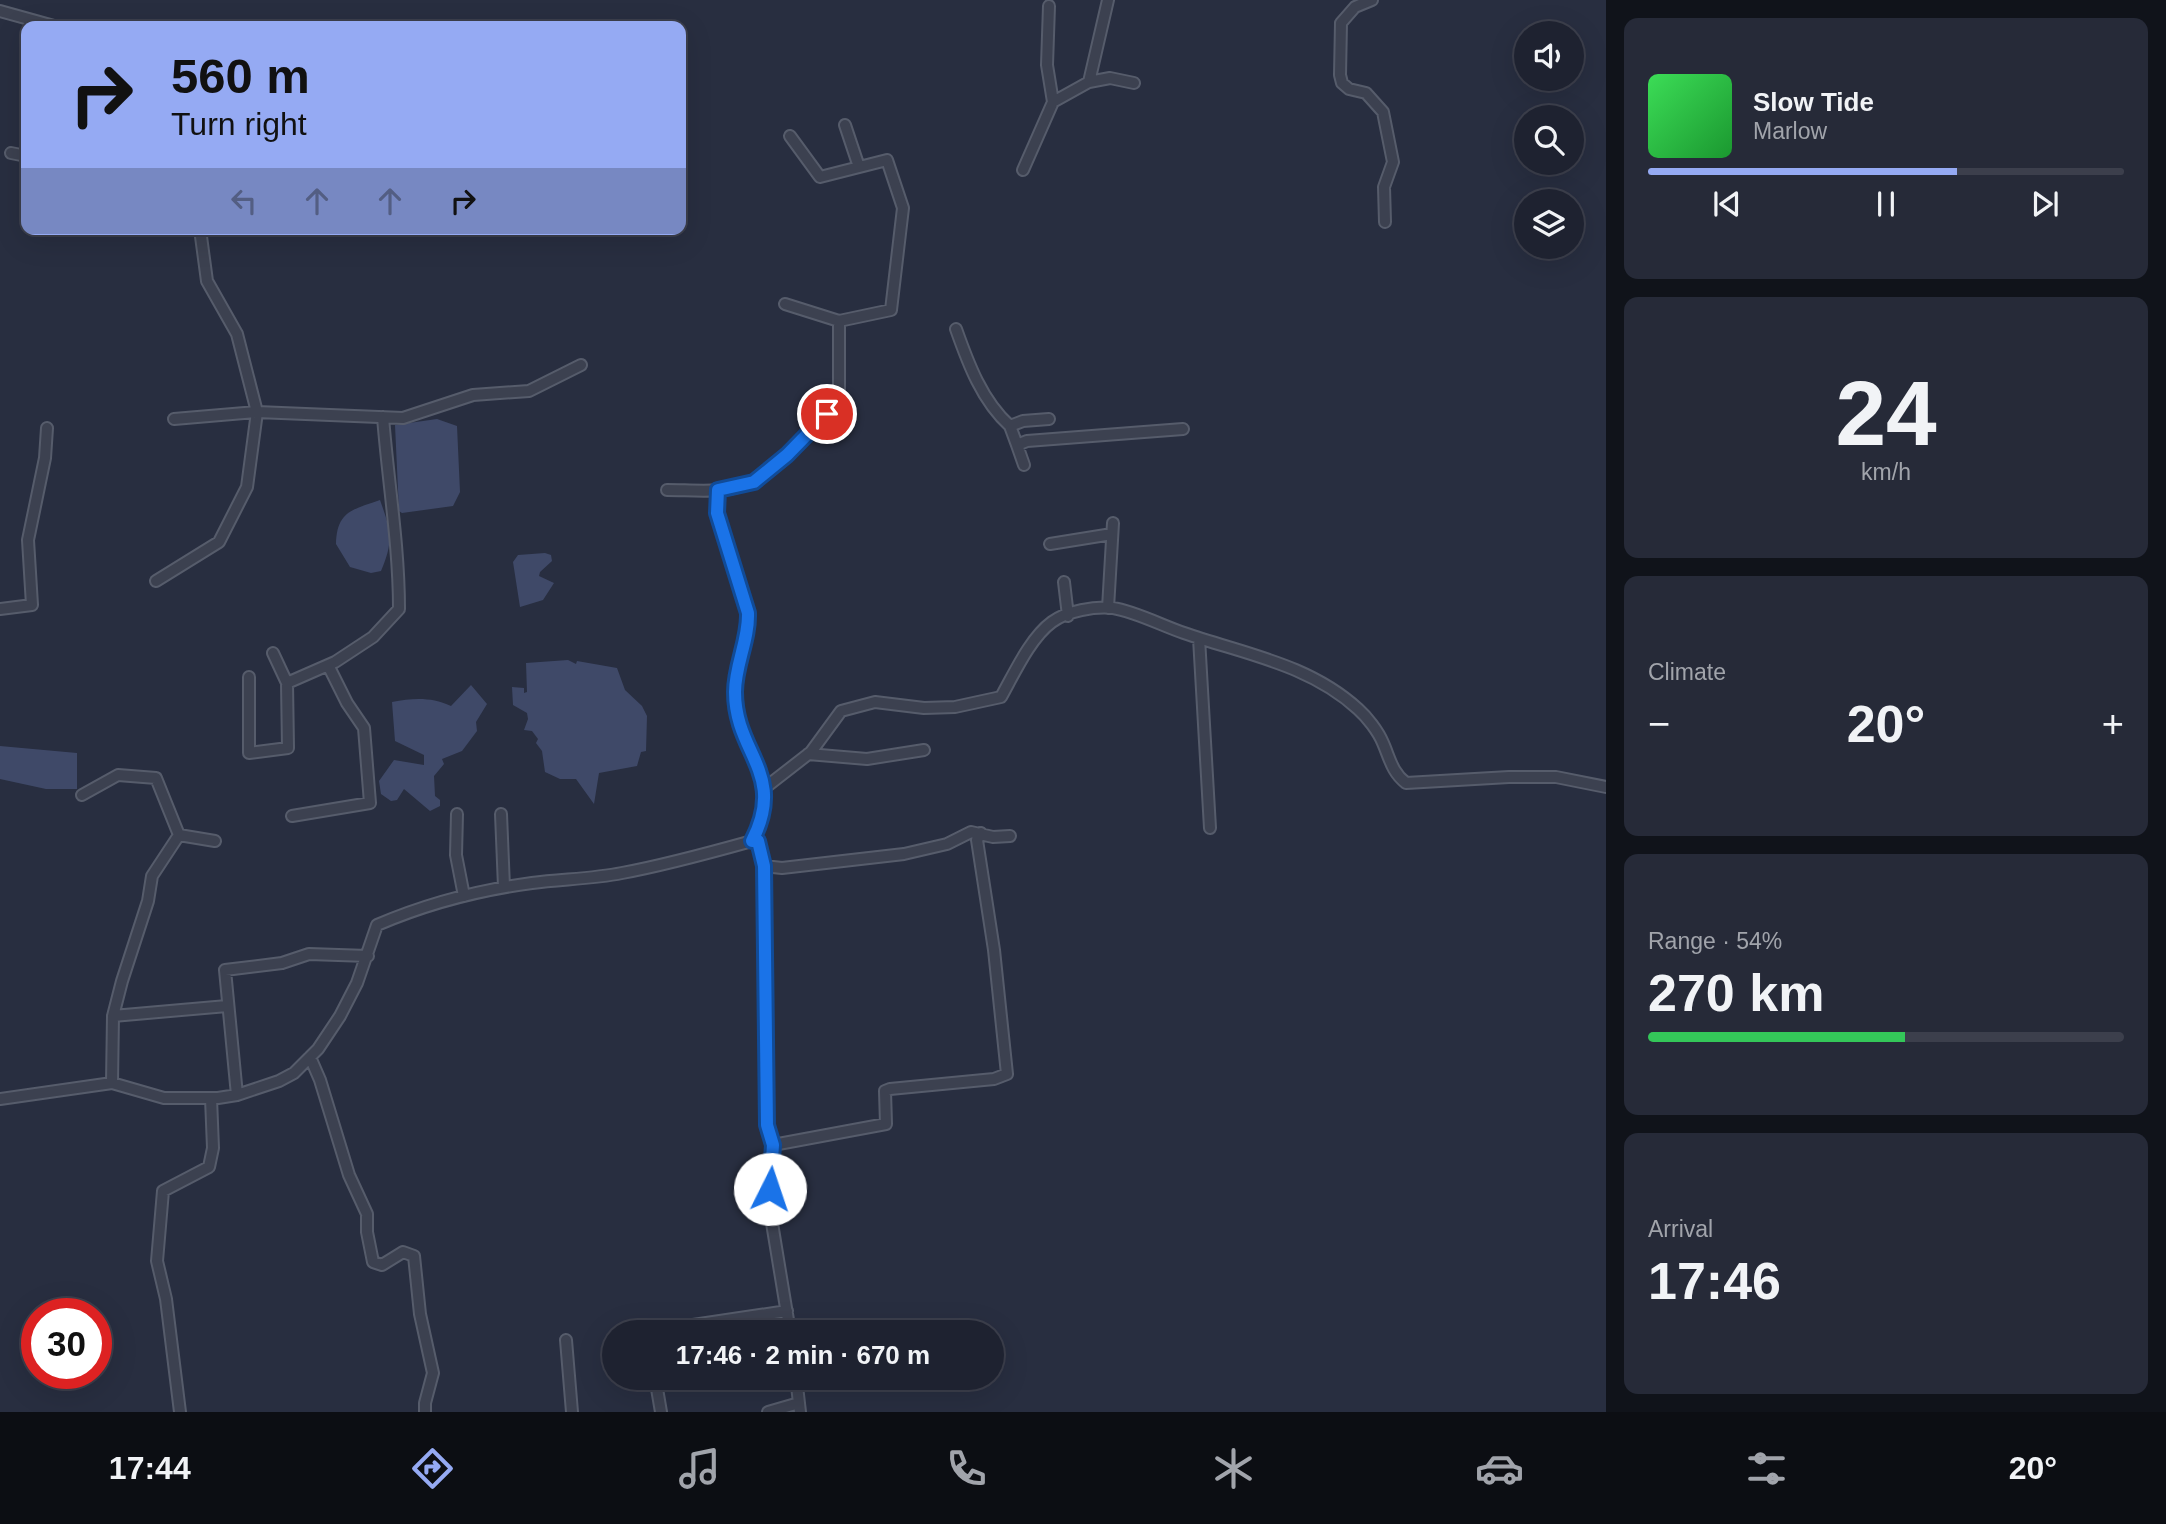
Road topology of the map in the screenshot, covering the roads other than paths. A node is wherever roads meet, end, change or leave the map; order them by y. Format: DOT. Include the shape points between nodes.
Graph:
graph roads {
  1 [pos="1108,0"];
  2 [pos="1372,0"];
  3 [pos="1049,6"];
  4 [pos="0,11"];
  5 [pos="36,21"];
  6 [pos="1089,82"];
  7 [pos="1134,83"];
  8 [pos="1053,102"];
  9 [pos="845,125"];
  10 [pos="790,136"];
  11 [pos="11,153"];
  12 [pos="21,155"];
  13 [pos="859,167"];
  14 [pos="1023,170"];
  15 [pos="1385,222"];
  16 [pos="201,235"];
  17 [pos="785,304"];
  18 [pos="839,321"];
  19 [pos="956,329"];
  20 [pos="581,365"];
  21 [pos="257,412"];
  22 [pos="383,417"];
  23 [pos="174,419"];
  24 [pos="1049,419"];
  25 [pos="1010,426"];
  26 [pos="47,428"];
  27 [pos="1183,429"];
  28 [pos="1017,445"];
  29 [pos="1024,464"];
  30 [pos="667,490"];
  31 [pos="718,490"];
  32 [pos="1049,544"];
  33 [pos="156,581"];
  34 [pos="1064,582"];
  35 [pos="1108,608"];
  36 [pos="0,609"];
  37 [pos="1068,615"];
  38 [pos="1199,638"];
  39 [pos="273,653"];
  40 [pos="328,665"];
  41 [pos="249,677"];
  42 [pos="287,683"];
  43 [pos="924,750"];
  44 [pos="808,754"];
  45 [pos="766,787"];
  46 [pos="1606,787"];
  47 [pos="82,795"];
  48 [pos="457,814"];
  49 [pos="501,814"];
  50 [pos="292,816"];
  51 [pos="1210,828"];
  52 [pos="981,833"];
  53 [pos="179,835"];
  54 [pos="1010,836"];
  55 [pos="215,841"];
  56 [pos="752,841"];
  57 [pos="764,866"];
  58 [pos="505,887"];
  59 [pos="464,896"];
  60 [pos="368,956"];
  61 [pos="227,1006"];
  62 [pos="113,1016"];
  63 [pos="310,1058"];
  64 [pos="112,1083"];
  65 [pos="237,1096"];
  66 [pos="211,1098"];
  67 [pos="0,1099"];
  68 [pos="773,1145"];
  69 [pos="787,1311"];
  70 [pos="727,1320"];
  71 [pos="788,1320"];
  72 [pos="566,1340"];
  73 [pos="657,1390"];
  74 [pos="798,1390"];
  75 [pos="800,1408"];
  76 [pos="180,1412"];
  77 [pos="425,1412"];
  78 [pos="572,1412"];
  79 [pos="661,1412"];
  80 [pos="768,1412"];
  1 -- 6 [label="street"];
  2 -- 15 [label="street" via="1354,8 1341,23 1340,75 1342,83 1366,93 1383,112 1393,162 1384,187"];
  3 -- 8 [label="street"];
  4 -- 5 [label="street"];
  6 -- 7 [label="street" via="1110,78"];
  6 -- 8 [label="street"];
  8 -- 14 [label="street"];
  9 -- 13 [label="street"];
  10 -- 13 [label="street" via="820,177"];
  11 -- 12 [label="street"];
  13 -- 18 [label="street" via="887,160 903,208 891,310"];
  16 -- 21 [label="street" via="207,281 237,334"];
  17 -- 18 [label="street"];
  18 -- 31 [label="street" via="839,399 754,482"];
  19 -- 25 [label="street" via="994,412"];
  20 -- 22 [label="street" via="529,391 474,395 403,418"];
  21 -- 22 [label="street"];
  21 -- 23 [label="street"];
  21 -- 33 [label="street" via="247,488 219,542"];
  22 -- 40 [label="street" via="399,566 399,609 373,637"];
  24 -- 25 [label="street"];
  25 -- 28 [label="street"];
  26 -- 36 [label="street" via="28,540 32,605"];
  27 -- 28 [label="street"];
  28 -- 29 [label="street"];
  30 -- 31 [label="street"];
  31 -- 45 [label="street" via="717,513 748,613 736,701"];
  32 -- 35 [label="street" via="1113,528"];
  34 -- 37 [label="street"];
  35 -- 37 [label="street"];
  35 -- 38 [label="street"];
  37 -- 44 [label="street" via="1052,622 1026,652 1001,697 955,707 875,702 841,710"];
  38 -- 46 [label="street" via="1283,663 1340,695 1369,721 1396,775 1406,783 1556,777"];
  38 -- 51 [label="street"];
  39 -- 42 [label="street"];
  40 -- 42 [label="street"];
  40 -- 50 [label="street" via="364,728 370,803"];
  41 -- 42 [label="street" via="249,753 288,748"];
  43 -- 44 [label="street" via="867,759"];
  44 -- 45 [label="street"];
  45 -- 56 [label="street" via="764,813"];
  47 -- 53 [label="street" via="118,775 156,778"];
  48 -- 59 [label="street" via="456,855"];
  49 -- 58 [label="street"];
  52 -- 54 [label="street"];
  52 -- 57 [label="street" via="971,832 947,844 904,854 782,868"];
  52 -- 68 [label="street" via="977,840 1007,1073 994,1079 890,1089 884,1096 887,1124"];
  53 -- 55 [label="street"];
  53 -- 62 [label="street" via="152,876"];
  56 -- 57 [label="street" via="758,841"];
  56 -- 58 [label="street" via="621,874"];
  57 -- 68 [label="street" via="767,1115"];
  58 -- 59 [label="street"];
  59 -- 60 [label="street" via="377,925"];
  60 -- 61 [label="street" via="309,954 225,970"];
  60 -- 63 [label="street" via="340,1016"];
  61 -- 62 [label="street"];
  61 -- 65 [label="street"];
  62 -- 64 [label="street"];
  63 -- 65 [label="street" via="287,1077"];
  63 -- 77 [label="street" via="349,1175 367,1214 373,1262 382,1265 403,1252 414,1256 433,1373"];
  64 -- 66 [label="street" via="164,1098"];
  64 -- 67 [label="street"];
  65 -- 66 [label="street"];
  66 -- 76 [label="street" via="209,1167 163,1191 157,1261"];
  68 -- 69 [label="street" via="771,1217"];
  69 -- 70 [label="street"];
  69 -- 71 [label="street"];
  72 -- 78 [label="street"];
  73 -- 79 [label="street"];
  74 -- 75 [label="street"];
  75 -- 80 [label="street"];
}
